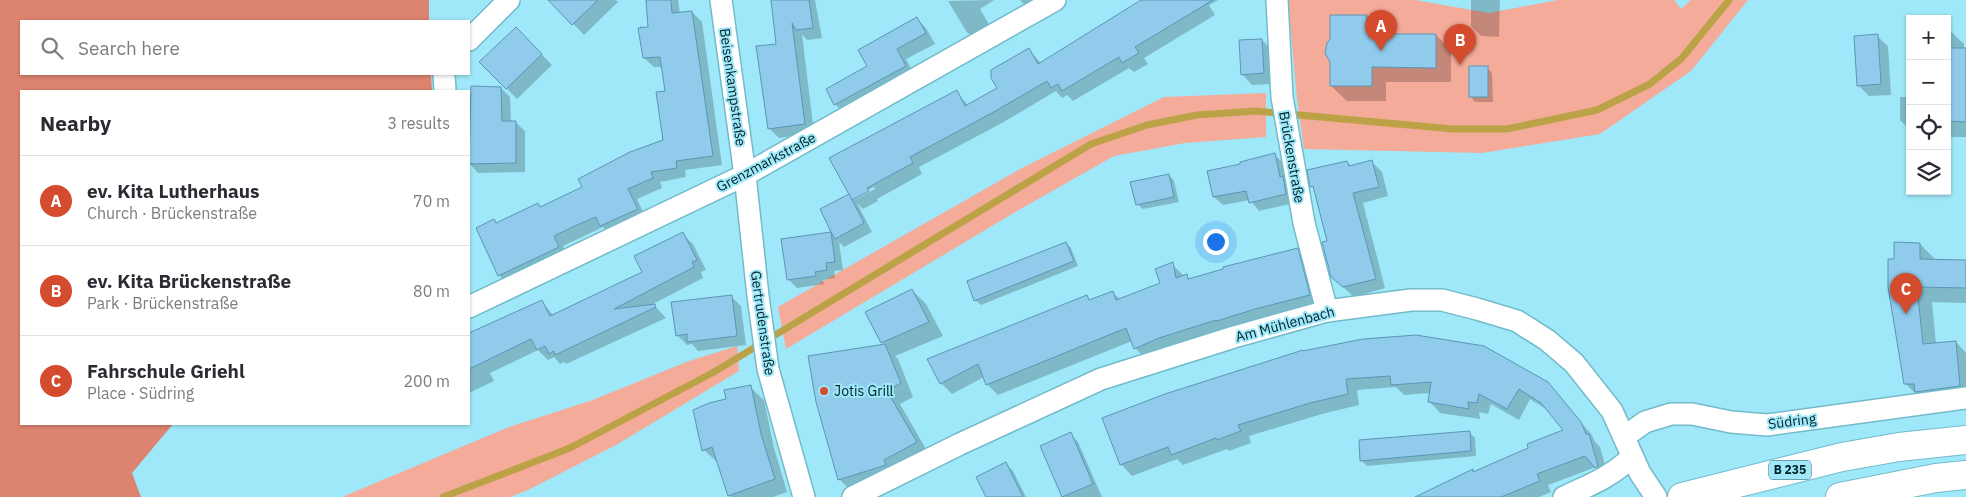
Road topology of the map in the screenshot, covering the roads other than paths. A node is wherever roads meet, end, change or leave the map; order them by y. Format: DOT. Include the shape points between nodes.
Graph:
graph roads {
  1 [pos="509,0"];
  2 [pos="721,0"];
  3 [pos="1054,0"];
  4 [pos="1277,0"];
  5 [pos="470,39"];
  6 [pos="444,75"];
  7 [pos="445,90"];
  8 [pos="745,175"];
  9 [pos="470,305"];
  10 [pos="1328,311"];
  11 [pos="1966,398"];
  12 [pos="1966,425"];
  13 [pos="1624,437"];
  14 [pos="1966,440"];
  15 [pos="1899,447"];
  16 [pos="1632,457"];
  17 [pos="1966,476"];
  18 [pos="804,497"];
  19 [pos="853,497"];
  20 [pos="1564,497"];
  21 [pos="1656,497"];
  22 [pos="1682,497"];
  23 [pos="1840,497"];
  1 -- 5 [label="street"];
  2 -- 8 [label="street, Beisenkampstraße"];
  3 -- 8 [label="street, Grenzmarkstraße"];
  4 -- 10 [label="street, Brückenstraße" via="1282,94 1288,134 1304,223"];
  6 -- 7 [label="street"];
  8 -- 9 [label="street, Grenzmarkstraße"];
  8 -- 18 [label="street, Gertrudenstraße" via="768,369"];
  10 -- 13 [label="street, Am Mühlenbach" via="1411,300 1442,300 1517,321 1574,363 1612,411"];
  10 -- 19 [label="street, Am Mühlenbach" via="1101,379"];
  11 -- 13 [label="street, Südring" via="1767,425 1672,414 1645,422"];
  12 -- 15 [label="main road, B 235"];
  13 -- 16 [label="street, Am Mühlenbach"];
  14 -- 15 [label="main road, B 235"];
  15 -- 22 [label="main road, B 235" via="1842,457"];
  16 -- 20 [label="street" via="1604,479"];
  16 -- 21 [label="street, Am Mühlenbach"];
  17 -- 23 [label="main road" via="1936,478"];
}
